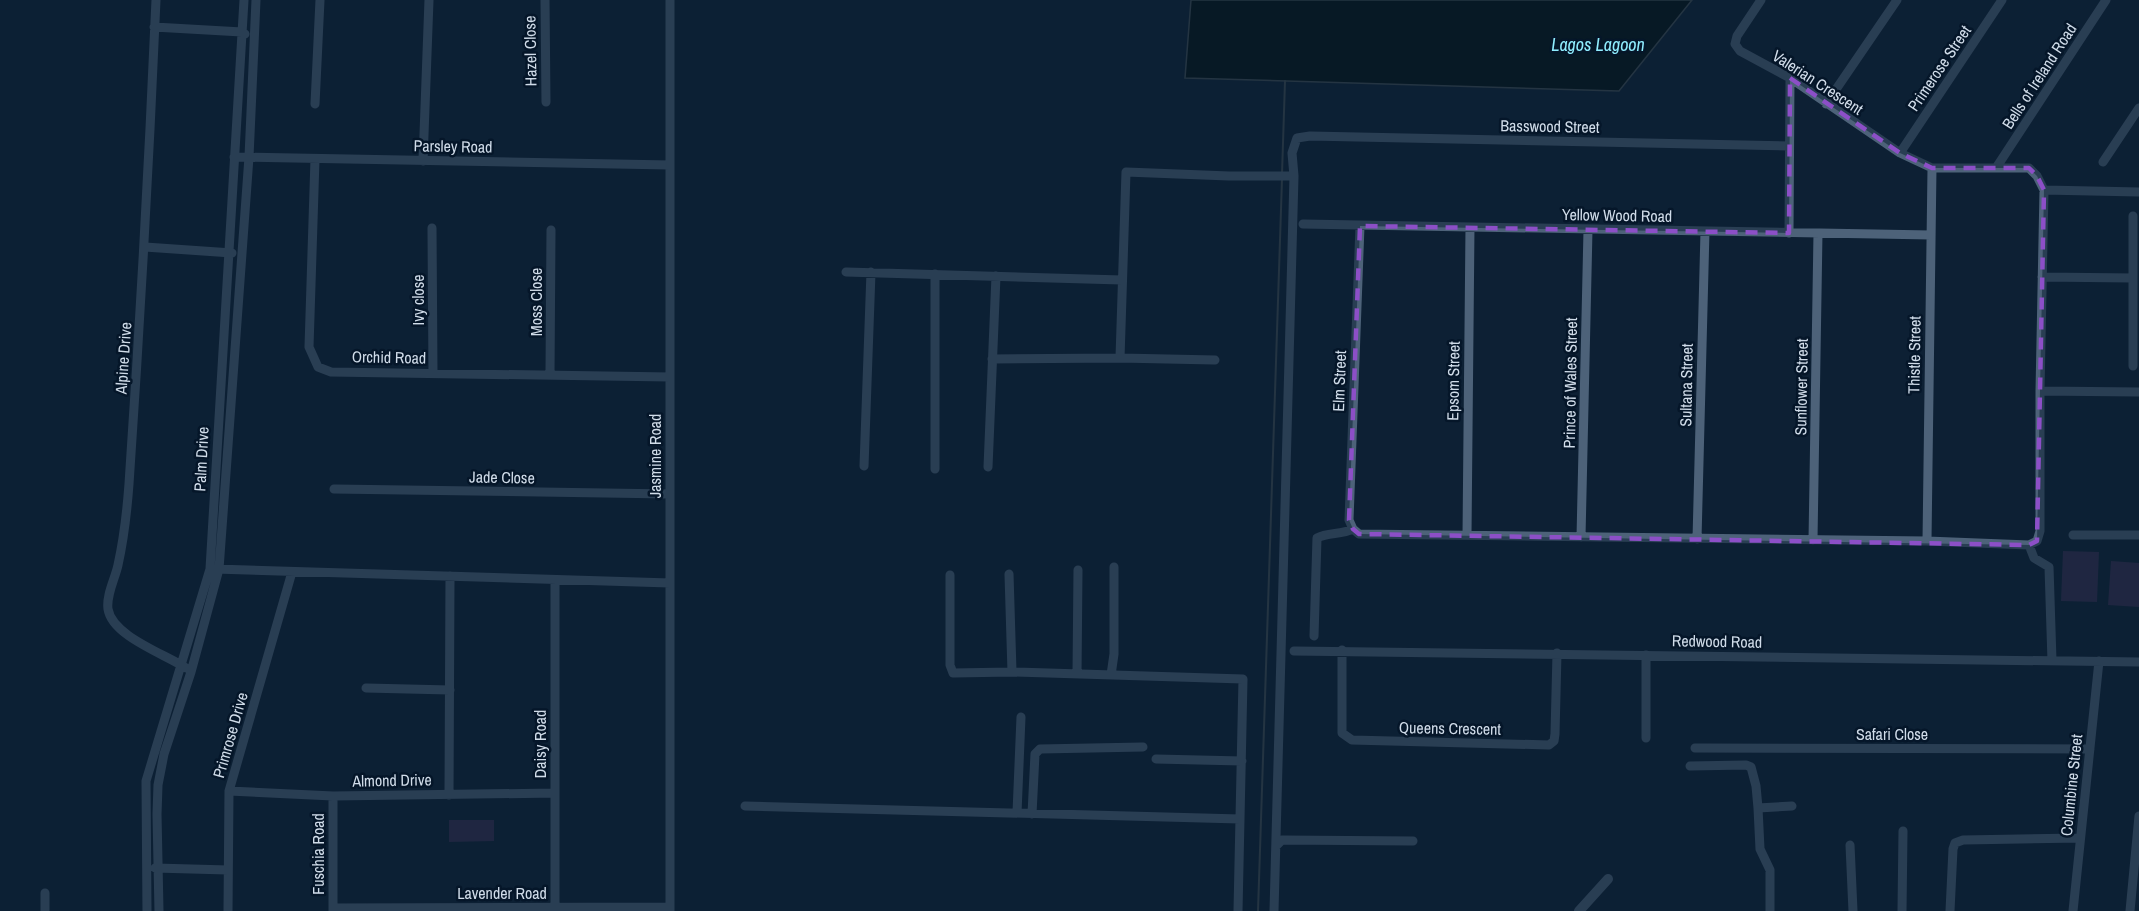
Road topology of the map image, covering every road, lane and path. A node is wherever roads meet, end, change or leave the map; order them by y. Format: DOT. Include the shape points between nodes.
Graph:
graph roads {
  1 [pos="156,0"];
  2 [pos="244,0"];
  3 [pos="256,0"];
  4 [pos="320,0"];
  5 [pos="429,0"];
  6 [pos="545,0"];
  7 [pos="670,0"];
  8 [pos="1761,0"];
  9 [pos="1897,0"];
  10 [pos="2002,0"];
  11 [pos="2106,0"];
  12 [pos="154,27"];
  13 [pos="242,32"];
  14 [pos="254,40"];
  15 [pos="1790,78"];
  16 [pos="546,102"];
  17 [pos="315,104"];
  18 [pos="1826,104"];
  19 [pos="2139,108"];
  20 [pos="1789,146"];
  21 [pos="1900,153"];
  22 [pos="234,157"];
  23 [pos="249,157"];
  24 [pos="315,159"];
  25 [pos="423,161"];
  26 [pos="2103,162"];
  27 [pos="670,165"];
  28 [pos="1932,168"];
  29 [pos="1996,168"];
  30 [pos="1292,176"];
  31 [pos="2044,190"];
  32 [pos="2139,192"];
  33 [pos="2133,216"];
  34 [pos="1303,224"];
  35 [pos="1359,226"];
  36 [pos="1470,227"];
  37 [pos="432,228"];
  38 [pos="551,230"];
  39 [pos="1588,230"];
  40 [pos="1705,231"];
  41 [pos="1789,233"];
  42 [pos="1818,233"];
  43 [pos="1931,235"];
  44 [pos="145,247"];
  45 [pos="229,253"];
  46 [pos="242,253"];
  47 [pos="846,272"];
  48 [pos="871,272"];
  49 [pos="935,274"];
  50 [pos="996,276"];
  51 [pos="2042,277"];
  52 [pos="2133,278"];
  53 [pos="1122,280"];
  54 [pos="1120,358"];
  55 [pos="992,359"];
  56 [pos="1215,360"];
  57 [pos="2133,366"];
  58 [pos="433,373"];
  59 [pos="550,375"];
  60 [pos="670,377"];
  61 [pos="2040,391"];
  62 [pos="2139,392"];
  63 [pos="864,466"];
  64 [pos="988,467"];
  65 [pos="935,469"];
  66 [pos="334,489"];
  67 [pos="670,494"];
  68 [pos="1356,531"];
  69 [pos="2073,535"];
  70 [pos="2139,535"];
  71 [pos="1467,536"];
  72 [pos="1581,537"];
  73 [pos="1697,539"];
  74 [pos="1813,540"];
  75 [pos="1927,542"];
  76 [pos="2029,545"];
  77 [pos="1114,567"];
  78 [pos="214,569"];
  79 [pos="1078,570"];
  80 [pos="292,572"];
  81 [pos="1009,574"];
  82 [pos="950,575"];
  83 [pos="450,576"];
  84 [pos="555,580"];
  85 [pos="670,583"];
  86 [pos="1314,636"];
  87 [pos="1342,650"];
  88 [pos="1294,651"];
  89 [pos="1557,653"];
  90 [pos="1646,655"];
  91 [pos="2052,661"];
  92 [pos="2099,661"];
  93 [pos="2139,662"];
  94 [pos="181,665"];
  95 [pos="191,672"];
  96 [pos="1012,672"];
  97 [pos="1077,674"];
  98 [pos="1111,675"];
  99 [pos="366,688"];
  100 [pos="450,690"];
  101 [pos="1021,717"];
  102 [pos="1646,738"];
  103 [pos="1143,747"];
  104 [pos="1695,748"];
  105 [pos="2090,749"];
  106 [pos="1156,759"];
  107 [pos="1242,761"];
  108 [pos="1690,766"];
  109 [pos="229,791"];
  110 [pos="555,793"];
  111 [pos="449,795"];
  112 [pos="333,796"];
  113 [pos="745,806"];
  114 [pos="1792,806"];
  115 [pos="1758,808"];
  116 [pos="1017,813"];
  117 [pos="1032,814"];
  118 [pos="2139,816"];
  119 [pos="1240,819"];
  120 [pos="1903,831"];
  121 [pos="2080,838"];
  122 [pos="1413,841"];
  123 [pos="1276,846"];
  124 [pos="1850,846"];
  125 [pos="147,868"];
  126 [pos="159,868"];
  127 [pos="228,870"];
  128 [pos="1608,879"];
  129 [pos="45,893"];
  130 [pos="555,908"];
  131 [pos="670,909"];
  132 [pos="333,910"];
  133 [pos="45,911"];
  134 [pos="147,911"];
  135 [pos="159,911"];
  136 [pos="228,911"];
  137 [pos="1238,911"];
  138 [pos="1274,911"];
  139 [pos="1579,911"];
  140 [pos="1770,911"];
  141 [pos="1853,911"];
  142 [pos="1902,911"];
  143 [pos="1950,911"];
  144 [pos="2073,911"];
  145 [pos="2130,911"];
  1 -- 12 [label="street, Alpine Drive"];
  2 -- 13 [label="street, Palm Drive"];
  3 -- 14 [label="street, Palm Drive"];
  4 -- 17 [label="street"];
  5 -- 25 [label="street"];
  6 -- 16 [label="street, Hazel Close"];
  7 -- 27 [label="street, Jasmine Road"];
  8 -- 15 [label="street, Valerian Crescent" via="1735,44 1740,51"];
  9 -- 18 [label="street"];
  10 -- 21 [label="street, Primerose Street"];
  11 -- 29 [label="street, Bells of Ireland Road"];
  12 -- 13 [label="street"];
  12 -- 44 [label="street, Alpine Drive"];
  13 -- 14 [label="street"];
  13 -- 22 [label="street, Palm Drive"];
  14 -- 23 [label="street, Palm Drive"];
  15 -- 18 [label="street, Valerian Crescent"];
  15 -- 20 [label="street"];
  18 -- 21 [label="street, Valerian Crescent"];
  19 -- 26 [label="street"];
  20 -- 30 [label="street, Basswood Street" via="1310,136 1297,138 1294,143"];
  20 -- 41 [label="street"];
  21 -- 28 [label="street, Valerian Crescent"];
  22 -- 23 [label="street, Parsley Road"];
  22 -- 45 [label="street, Palm Drive"];
  23 -- 24 [label="street, Parsley Road"];
  23 -- 46 [label="street, Palm Drive"];
  24 -- 25 [label="street, Parsley Road"];
  24 -- 58 [label="street, Orchid Road" via="309,347 318,367 331,372"];
  25 -- 27 [label="street, Parsley Road"];
  27 -- 60 [label="street, Jasmine Road"];
  28 -- 29 [label="street"];
  28 -- 43 [label="street, Thistle Street"];
  29 -- 31 [label="street" via="2029,168"];
  30 -- 53 [label="street" via="1126,172"];
  30 -- 123 [label="street"];
  31 -- 32 [label="street"];
  31 -- 51 [label="street"];
  33 -- 52 [label="street"];
  34 -- 35 [label="street, Yellow Wood Road"];
  35 -- 36 [label="street, Yellow Wood Road"];
  35 -- 68 [label="street, Elm Street" via="1349,520"];
  36 -- 39 [label="street, Yellow Wood Road"];
  36 -- 71 [label="street, Epsom Street"];
  37 -- 58 [label="street, Ivy close"];
  38 -- 59 [label="street, Moss Close"];
  39 -- 40 [label="street, Yellow Wood Road"];
  39 -- 72 [label="street, Prince of Wales Street"];
  40 -- 41 [label="street, Yellow Wood Road"];
  40 -- 73 [label="street, Sultana Street"];
  41 -- 42 [label="street, Yellow Wood Road"];
  42 -- 43 [label="street, Yellow Wood Road"];
  42 -- 74 [label="street, Sunflower Street"];
  43 -- 75 [label="street, Thistle Street"];
  44 -- 45 [label="street"];
  44 -- 94 [label="street, Alpine Drive" via="127,512 108,609 120,628"];
  45 -- 46 [label="street"];
  45 -- 78 [label="street, Palm Drive"];
  46 -- 78 [label="street, Palm Drive"];
  47 -- 48 [label="street"];
  48 -- 49 [label="street"];
  48 -- 63 [label="street"];
  49 -- 50 [label="street"];
  49 -- 65 [label="street"];
  50 -- 53 [label="street"];
  50 -- 55 [label="street"];
  51 -- 52 [label="street"];
  51 -- 61 [label="street"];
  52 -- 57 [label="street"];
  53 -- 54 [label="street"];
  54 -- 55 [label="street"];
  54 -- 56 [label="street"];
  55 -- 64 [label="street"];
  58 -- 59 [label="street, Orchid Road"];
  59 -- 60 [label="street, Orchid Road"];
  60 -- 67 [label="street, Jasmine Road"];
  61 -- 62 [label="street"];
  61 -- 76 [label="street" via="2040,531 2037,541"];
  66 -- 67 [label="street, Jade Close"];
  67 -- 85 [label="street, Jasmine Road"];
  68 -- 71 [label="street"];
  68 -- 86 [label="street" via="1317,538"];
  69 -- 70 [label="street"];
  71 -- 72 [label="street"];
  72 -- 73 [label="street"];
  73 -- 74 [label="street"];
  74 -- 75 [label="street"];
  75 -- 76 [label="street"];
  76 -- 91 [label="street" via="2034,558 2049,567"];
  77 -- 98 [label="street"];
  78 -- 80 [label="street"];
  78 -- 94 [label="street, Palm Drive"];
  78 -- 95 [label="street, Palm Drive"];
  79 -- 97 [label="street"];
  80 -- 83 [label="street"];
  80 -- 109 [label="street, Primrose Drive"];
  81 -- 96 [label="street"];
  82 -- 96 [label="street" via="952,673"];
  83 -- 84 [label="street"];
  83 -- 100 [label="street"];
  84 -- 85 [label="street"];
  84 -- 110 [label="street, Daisy Road"];
  85 -- 131 [label="street, Jasmine Road"];
  87 -- 88 [label="street, Redwood Road"];
  87 -- 89 [label="street, Redwood Road"];
  87 -- 89 [label="street, Queens Crescent" via="1342,733 1352,740 1549,745 1556,734"];
  89 -- 90 [label="street, Redwood Road"];
  90 -- 91 [label="street, Redwood Road"];
  90 -- 102 [label="street"];
  91 -- 92 [label="street, Redwood Road"];
  92 -- 93 [label="street, Redwood Road"];
  92 -- 105 [label="street, Columbine Street"];
  94 -- 95 [label="street, Alpine Drive"];
  94 -- 125 [label="street, Palm Drive" via="146,781"];
  95 -- 126 [label="street, Palm Drive" via="158,785"];
  96 -- 97 [label="street"];
  97 -- 98 [label="street"];
  98 -- 107 [label="street" via="1243,680"];
  99 -- 100 [label="street"];
  100 -- 111 [label="street"];
  101 -- 116 [label="street"];
  103 -- 117 [label="street" via="1040,749 1035,754"];
  104 -- 105 [label="street, Safari Close"];
  105 -- 121 [label="street, Columbine Street"];
  106 -- 107 [label="street"];
  107 -- 119 [label="street"];
  108 -- 115 [label="street" via="1751,767"];
  109 -- 112 [label="street, Almond Drive"];
  109 -- 127 [label="street, Primrose Drive"];
  110 -- 111 [label="street, Almond Drive"];
  110 -- 130 [label="street, Daisy Road"];
  111 -- 112 [label="street, Almond Drive"];
  112 -- 132 [label="street, Fuschia Road"];
  113 -- 116 [label="street"];
  114 -- 115 [label="street"];
  115 -- 140 [label="street" via="1761,849 1770,870"];
  116 -- 117 [label="street"];
  117 -- 119 [label="street"];
  118 -- 145 [label="street"];
  119 -- 137 [label="street"];
  120 -- 142 [label="street"];
  121 -- 143 [label="street" via="1955,843"];
  121 -- 144 [label="street, Columbine Street"];
  122 -- 123 [label="street" via="1282,840"];
  123 -- 138 [label="street"];
  124 -- 141 [label="street"];
  125 -- 126 [label="street"];
  125 -- 134 [label="street, Palm Drive"];
  126 -- 127 [label="street"];
  126 -- 135 [label="street, Palm Drive"];
  127 -- 136 [label="street, Primrose Drive"];
  128 -- 139 [label="street"];
  129 -- 133 [label="street"];
  130 -- 131 [label="street, Lavender Road"];
  130 -- 132 [label="street, Lavender Road"];
}
